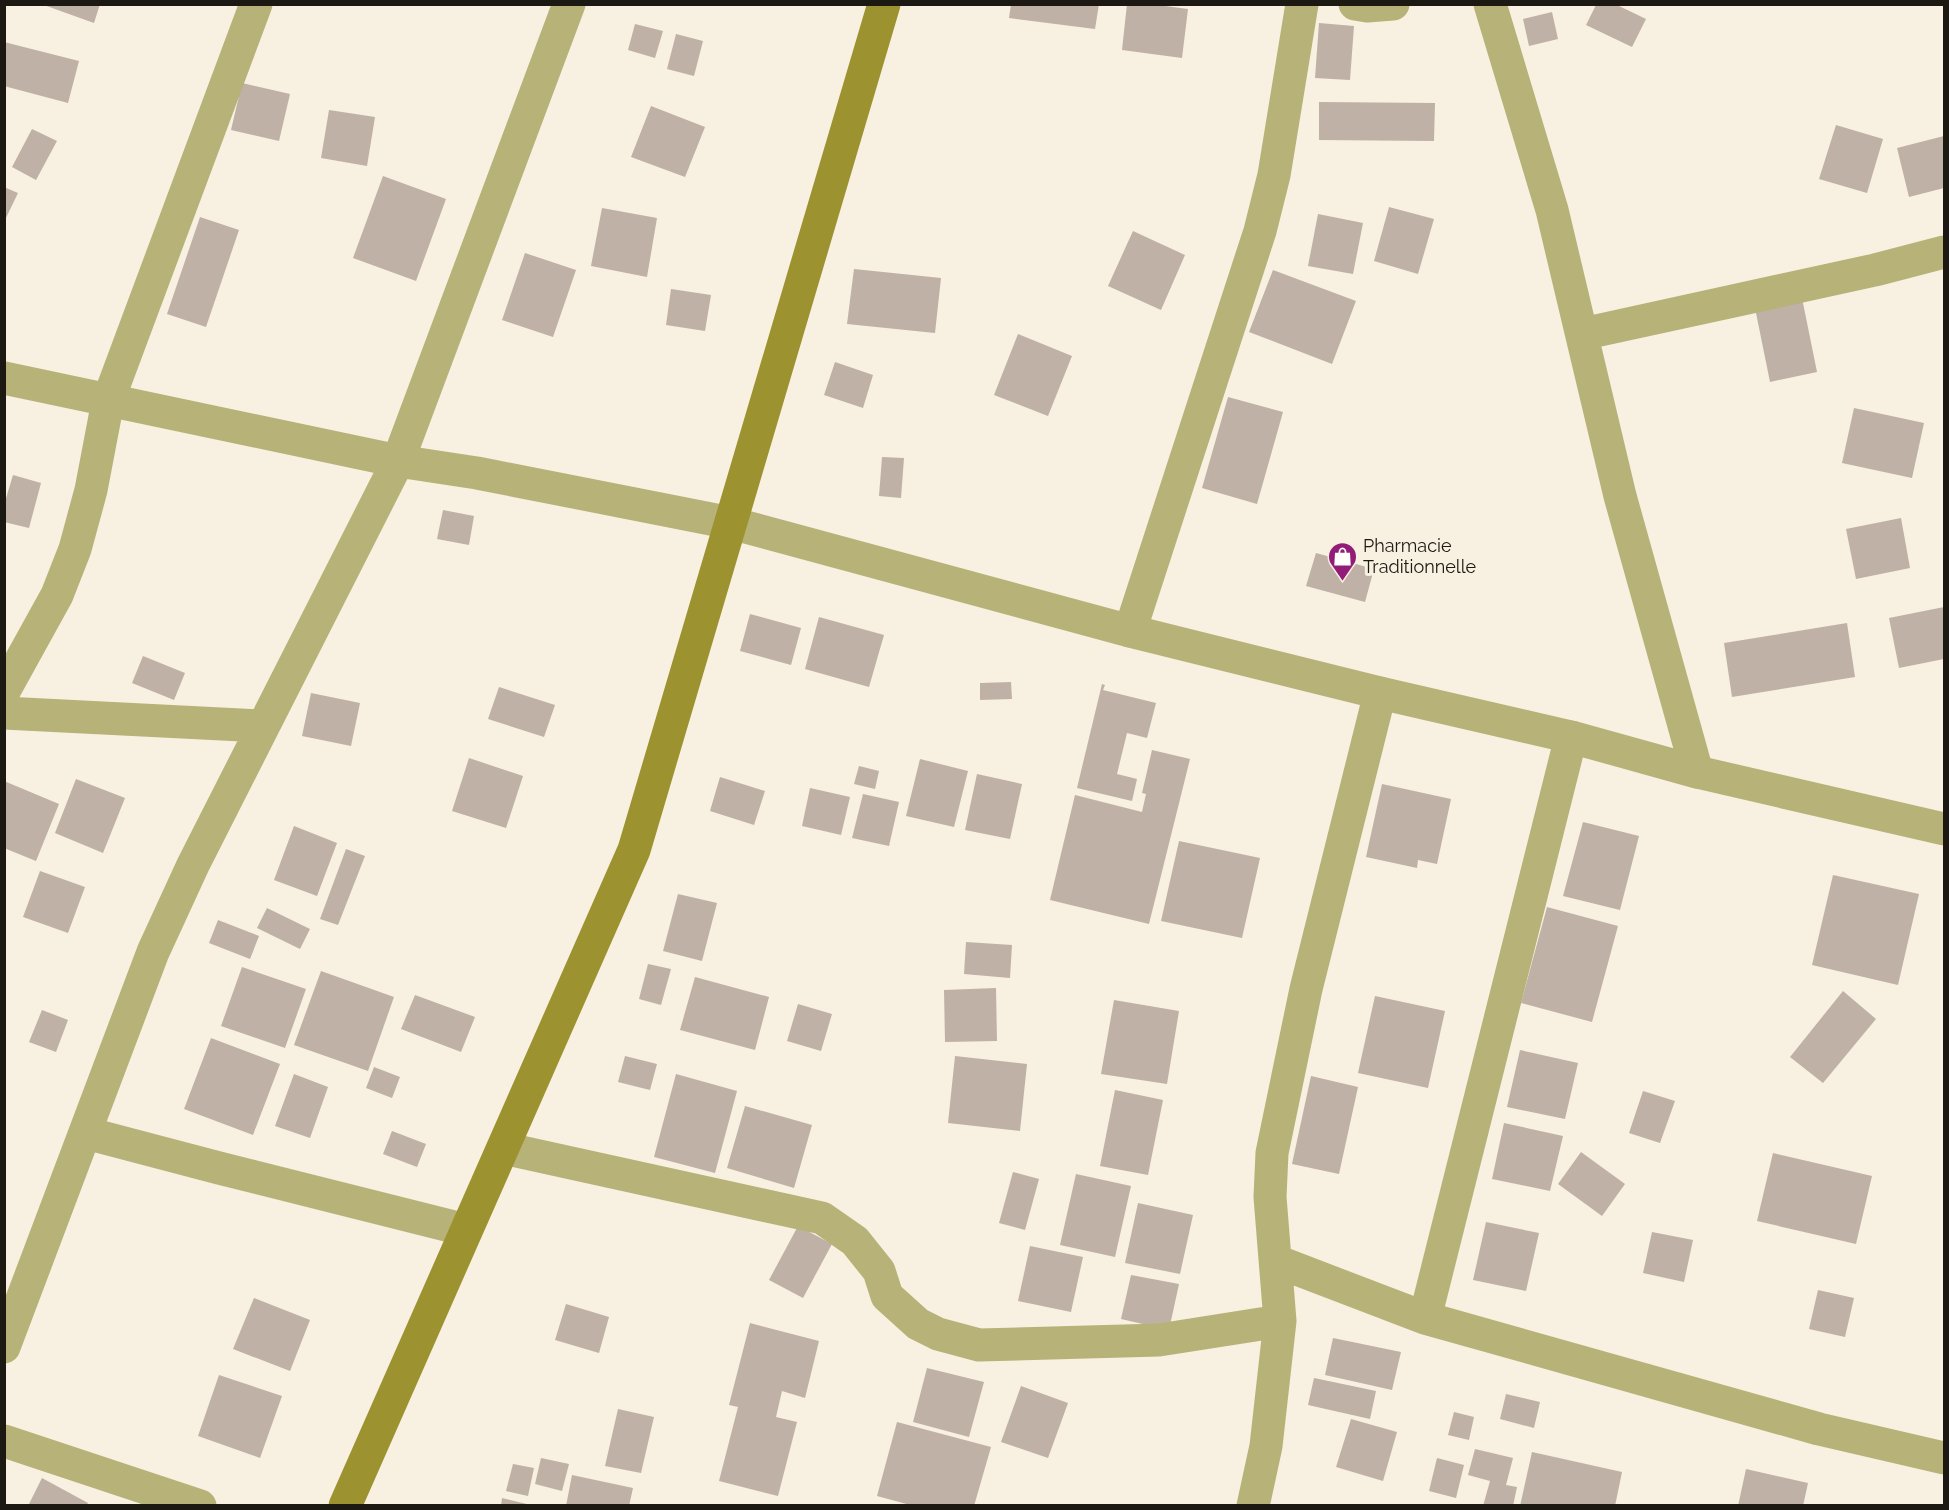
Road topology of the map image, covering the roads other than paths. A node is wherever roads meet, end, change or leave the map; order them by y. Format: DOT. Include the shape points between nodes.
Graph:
graph roads {
  1 [pos="256,4"];
  2 [pos="569,4"];
  3 [pos="884,4"];
  4 [pos="1302,4"];
  5 [pos="1355,4"];
  6 [pos="1393,4"];
  7 [pos="1490,4"];
  8 [pos="1944,252"];
  9 [pos="1582,334"];
  10 [pos="4,378"];
  11 [pos="108,401"];
  12 [pos="398,461"];
  13 [pos="731,523"];
  14 [pos="1130,631"];
  15 [pos="4,691"];
  16 [pos="1380,693"];
  17 [pos="4,713"];
  18 [pos="263,726"];
  19 [pos="1571,737"];
  20 [pos="1697,772"];
  21 [pos="1944,829"];
  22 [pos="86,1133"];
  23 [pos="503,1148"];
  24 [pos="466,1230"];
  25 [pos="1275,1261"];
  26 [pos="1425,1318"];
  27 [pos="1280,1321"];
  28 [pos="4,1347"];
  29 [pos="4,1441"];
  30 [pos="1944,1458"];
  31 [pos="200,1506"];
  32 [pos="345,1506"];
  33 [pos="1252,1506"];
  1 -- 11 [label="street"];
  2 -- 12 [label="street"];
  3 -- 13 [label="main road"];
  4 -- 14 [label="street" via="1274,175 1260,231"];
  5 -- 6 [label="street"];
  7 -- 9 [label="street" via="1552,210"];
  8 -- 9 [label="street"];
  9 -- 20 [label="street" via="1620,496"];
  10 -- 11 [label="street"];
  11 -- 12 [label="street"];
  11 -- 15 [label="street" via="75,549 57,595"];
  12 -- 13 [label="street"];
  12 -- 18 [label="street"];
  13 -- 14 [label="street"];
  13 -- 23 [label="main road" via="634,850"];
  14 -- 16 [label="street"];
  16 -- 19 [label="street"];
  16 -- 25 [label="street" via="1306,990 1272,1153 1270,1197"];
  17 -- 18 [label="street"];
  18 -- 22 [label="street" via="153,952"];
  19 -- 20 [label="street"];
  19 -- 26 [label="street"];
  20 -- 21 [label="street"];
  22 -- 24 [label="street"];
  22 -- 28 [label="street"];
  23 -- 24 [label="main road"];
  23 -- 27 [label="street" via="822,1218 855,1241 879,1271 887,1296 918,1324 960,1341 979,1345 1159,1340"];
  24 -- 32 [label="main road"];
  25 -- 26 [label="street"];
  25 -- 27 [label="street"];
  26 -- 30 [label="street" via="1819,1429"];
  27 -- 33 [label="street" via="1266,1446"];
  29 -- 31 [label="street"];
}
